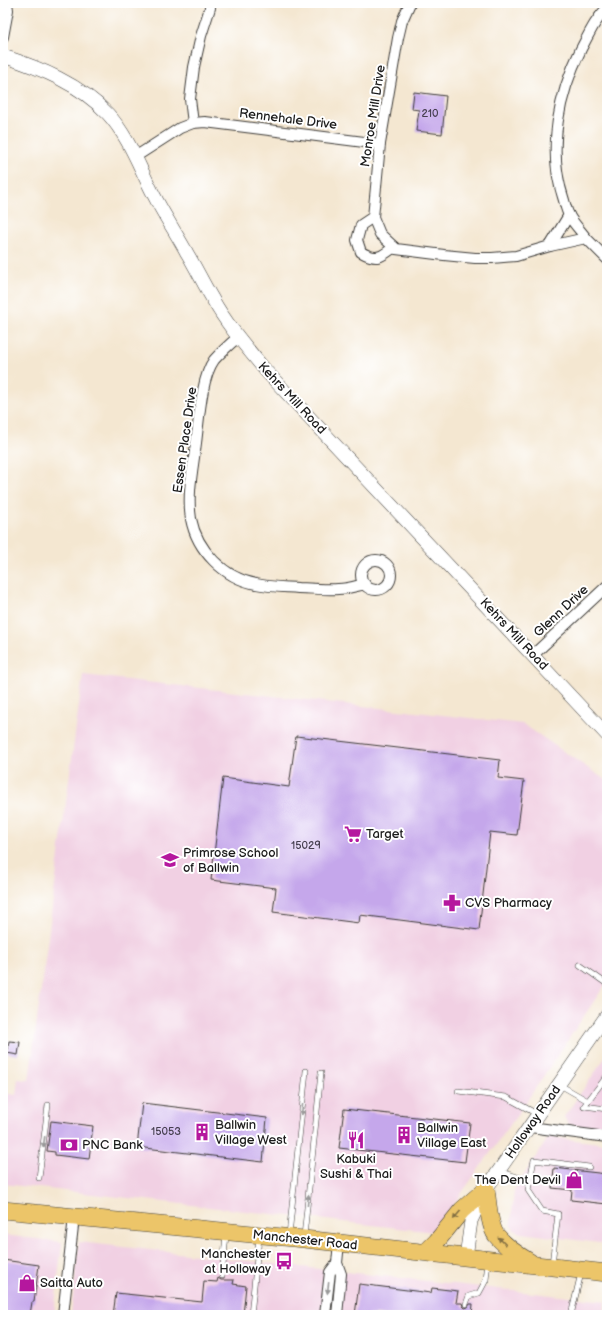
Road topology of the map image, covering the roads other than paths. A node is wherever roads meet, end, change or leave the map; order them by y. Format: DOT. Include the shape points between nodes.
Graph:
graph roads {
  1 [pos="8,3"];
  2 [pos="210,3"];
  3 [pos="410,3"];
  4 [pos="606,7"];
  5 [pos="3,37"];
  6 [pos="3,56"];
  7 [pos="193,123"];
  8 [pos="380,144"];
  9 [pos="135,157"];
  10 [pos="569,216"];
  11 [pos="373,218"];
  12 [pos="586,238"];
  13 [pos="550,246"];
  14 [pos="394,247"];
  15 [pos="607,259"];
  16 [pos="238,337"];
  17 [pos="365,584"];
  18 [pos="607,586"];
  19 [pos="533,654"];
  20 [pos="607,735"];
  21 [pos="580,965"];
  22 [pos="607,984"];
  23 [pos="607,1015"];
  24 [pos="306,1071"];
  25 [pos="321,1074"];
  26 [pos="607,1076"];
  27 [pos="559,1085"];
  28 [pos="458,1091"];
  29 [pos="588,1101"];
  30 [pos="48,1105"];
  31 [pos="607,1109"];
  32 [pos="538,1115"];
  33 [pos="530,1127"];
  34 [pos="607,1137"];
  35 [pos="589,1167"];
  36 [pos="498,1171"];
  37 [pos="39,1178"];
  38 [pos="530,1181"];
  39 [pos="486,1190"];
  40 [pos="3,1210"];
  41 [pos="74,1217"];
  42 [pos="226,1232"];
  43 [pos="260,1235"];
  44 [pos="296,1238"];
  45 [pos="339,1243"];
  46 [pos="426,1252"];
  47 [pos="466,1257"];
  48 [pos="489,1259"];
  49 [pos="337,1264"];
  50 [pos="533,1264"];
  51 [pos="551,1266"];
  52 [pos="581,1270"];
  53 [pos="607,1273"];
  54 [pos="222,1276"];
  55 [pos="466,1304"];
  56 [pos="63,1315"];
  57 [pos="251,1315"];
  58 [pos="325,1315"];
  59 [pos="337,1315"];
  60 [pos="571,1315"];
  1 -- 5 [label="street"];
  2 -- 7 [label="street" via="194,67 190,99"];
  3 -- 8 [label="street, Monroe Mill Drive" via="398,38"];
  4 -- 10 [label="street" via="597,18 570,72 557,121 556,158 559,183"];
  6 -- 9 [label="street, Kehrs Mill Road" via="55,76 92,100 108,114"];
  7 -- 8 [label="street, Rennehale Drive" via="205,122"];
  7 -- 9 [label="street" via="180,128"];
  8 -- 11 [label="street, Monroe Mill Drive"];
  9 -- 16 [label="street, Kehrs Mill Road" via="212,299"];
  10 -- 12 [label="street"];
  10 -- 13 [label="street"];
  11 -- 14 [label="street, Monroe Mill Drive" via="380,234"];
  11 -- 14 [label="street" via="361,225 357,240 361,252 370,258 383,256"];
  12 -- 13 [label="street"];
  12 -- 15 [label="street"];
  13 -- 14 [label="street" via="516,256 492,258 444,255"];
  16 -- 17 [label="street, Essen Place Drive" via="214,360 208,372 203,396 190,492 191,519 200,543 218,565 243,581 269,586 339,589"];
  16 -- 19 [label="street, Kehrs Mill Road" via="266,371"];
  18 -- 19 [label="street, Glenn Drive"];
  19 -- 20 [label="street, Kehrs Mill Road"];
  21 -- 22 [label="lane"];
  23 -- 27 [label="street, Holloway Road"];
  24 -- 44 [label="lane, one-way"];
  44 -- 25 [label="lane, one-way"];
  26 -- 29 [label="lane"];
  27 -- 29 [label="lane"];
  27 -- 32 [label="street, Holloway Road"];
  28 -- 32 [label="lane" via="506,1097"];
  29 -- 31 [label="lane" via="584,1106"];
  30 -- 37 [label="lane, one-way"];
  32 -- 33 [label="street, Holloway Road"];
  33 -- 34 [label="street"];
  33 -- 36 [label="street, Holloway Road"];
  35 -- 38 [label="lane" via="534,1160"];
  36 -- 38 [label="lane"];
  36 -- 39 [label="street, Holloway Road"];
  38 -- 51 [label="lane" via="528,1190 542,1211 558,1214"];
  39 -- 46 [label="highway, one-way" via="462,1210"];
  39 -- 47 [label="street, Holloway Road" via="470,1221"];
  50 -- 39 [label="highway, one-way" via="515,1253 496,1234"];
  40 -- 41 [label="highway, Manchester Road"];
  41 -- 42 [label="highway, Manchester Road"];
  41 -- 56 [label="street"];
  42 -- 43 [label="highway, Manchester Road"];
  42 -- 54 [label="lane"];
  43 -- 44 [label="highway, Manchester Road"];
  43 -- 57 [label="lane"];
  44 -- 45 [label="highway, Manchester Road"];
  45 -- 46 [label="highway, Manchester Road"];
  45 -- 49 [label="street"];
  46 -- 47 [label="highway, Manchester Road"];
  47 -- 48 [label="highway, Manchester Road"];
  48 -- 50 [label="highway, Manchester Road"];
  48 -- 55 [label="lane" via="486,1280 479,1293 469,1296"];
  49 -- 58 [label="street, one-way" via="330,1272"];
  49 -- 59 [label="street" via="341,1274"];
  50 -- 51 [label="highway, Manchester Road"];
  51 -- 52 [label="highway, Manchester Road"];
  52 -- 53 [label="highway, Manchester Road"];
  52 -- 60 [label="lane"];
}
